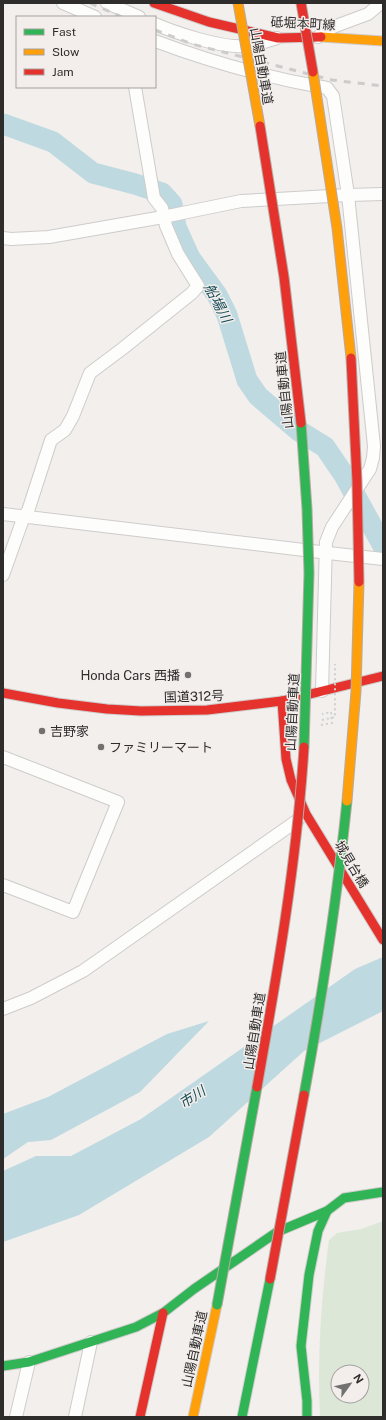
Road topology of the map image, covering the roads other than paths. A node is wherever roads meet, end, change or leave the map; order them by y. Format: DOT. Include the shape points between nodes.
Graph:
graph roads {
  1 [pos="63,3"];
  2 [pos="107,3"];
  3 [pos="154,3"];
  4 [pos="238,3"];
  5 [pos="301,3"];
  6 [pos="381,3"];
  7 [pos="93,16"];
  8 [pos="137,16"];
  9 [pos="156,24"];
  10 [pos="318,37"];
  11 [pos="278,38"];
  12 [pos="156,41"];
  13 [pos="383,41"];
  14 [pos="135,88"];
  15 [pos="348,194"];
  16 [pos="383,194"];
  17 [pos="163,217"];
  18 [pos="3,238"];
  19 [pos="3,514"];
  20 [pos="24,516"];
  21 [pos="325,552"];
  22 [pos="379,558"];
  23 [pos="3,575"];
  24 [pos="383,676"];
  25 [pos="322,691"];
  26 [pos="3,693"];
  27 [pos="282,701"];
  28 [pos="3,757"];
  29 [pos="309,818"];
  30 [pos="3,885"];
  31 [pos="383,940"];
  32 [pos="3,1009"];
  33 [pos="383,1192"];
  34 [pos="327,1211"];
  35 [pos="163,1313"];
  36 [pos="91,1342"];
  37 [pos="29,1362"];
  38 [pos="3,1366"];
  39 [pos="16,1417"];
  40 [pos="75,1417"];
  41 [pos="140,1417"];
  42 [pos="193,1417"];
  43 [pos="242,1417"];
  44 [pos="307,1417"];
  1 -- 7 [label="street"];
  2 -- 8 [label="street"];
  3 -- 11 [label="main road, 砥堀本町線" via="209,22"];
  4 -- 42 [label="main road, 山陽自動車道, bridge" via="290,316 299,402 309,583 307,678 302,775 292,865 267,1036 217,1305"];
  5 -- 43 [label="main road, bridge" via="333,196 346,305 359,508 359,605 350,774 339,875 325,969 270,1279"];
  6 -- 10 [label="street" via="368,14 333,27"];
  9 -- 11 [label="street" via="210,42 228,45 255,45"];
  10 -- 11 [label="main road, 砥堀本町線"];
  10 -- 13 [label="main road, 砥堀本町線"];
  12 -- 15 [label="street" via="223,65 286,81 327,88 333,96"];
  14 -- 17 [label="street" via="154,198 162,208"];
  15 -- 16 [label="street"];
  15 -- 17 [label="street" via="241,201"];
  15 -- 21 [label="street, bridge" via="374,439 373,458 370,469 332,527"];
  17 -- 18 [label="street" via="49,237"];
  17 -- 20 [label="street" via="178,254 198,286 90,373 65,430 50,440 28,511"];
  19 -- 20 [label="street"];
  20 -- 21 [label="street"];
  20 -- 23 [label="street"];
  21 -- 22 [label="street"];
  21 -- 25 [label="street"];
  24 -- 25 [label="main road, 国道312号"];
  25 -- 27 [label="main road, 国道312号"];
  26 -- 27 [label="main road, 国道312号" via="58,703 141,711 207,710"];
  27 -- 29 [label="main road, 城見台橋" via="286,759 291,780"];
  28 -- 30 [label="street" via="118,802 73,912"];
  29 -- 31 [label="main road, 城見台橋"];
  29 -- 32 [label="street" via="83,971 31,998"];
  33 -- 34 [label="main road" via="344,1198"];
  34 -- 35 [label="main road" via="277,1232"];
  34 -- 44 [label="main road" via="318,1231 309,1275 301,1346"];
  35 -- 36 [label="main road" via="136,1327"];
  35 -- 41 [label="main road"];
  36 -- 37 [label="main road"];
  36 -- 40 [label="street"];
  37 -- 38 [label="main road"];
  37 -- 39 [label="street"];
}
